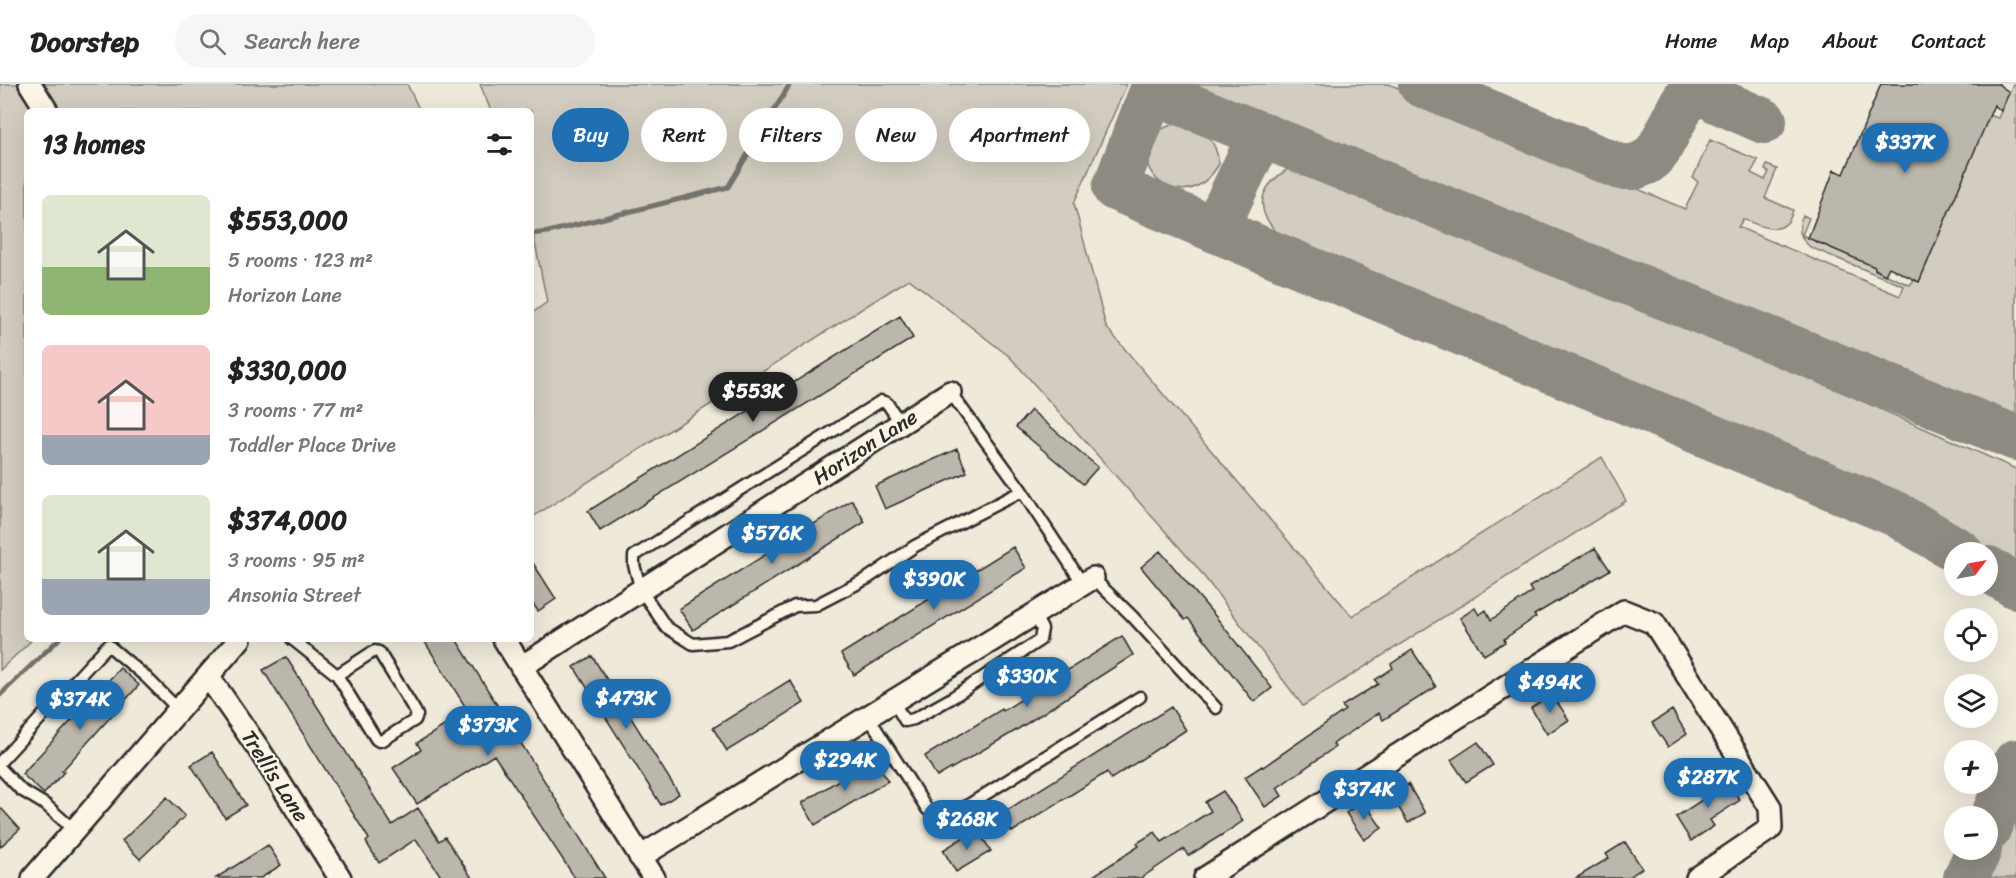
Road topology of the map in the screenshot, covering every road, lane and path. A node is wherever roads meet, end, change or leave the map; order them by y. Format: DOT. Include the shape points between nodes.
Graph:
graph roads {
  1 [pos="30,84"];
  2 [pos="44,108"];
  3 [pos="950,392"];
  4 [pos="901,424"];
  5 [pos="1022,491"];
  6 [pos="1088,581"];
  7 [pos="641,590"];
  8 [pos="237,642"];
  9 [pos="296,642"];
  10 [pos="506,642"];
  11 [pos="522,667"];
  12 [pos="337,675"];
  13 [pos="208,676"];
  14 [pos="1140,697"];
  15 [pos="1216,708"];
  16 [pos="179,710"];
  17 [pos="868,716"];
  18 [pos="0,762"];
  19 [pos="0,768"];
  20 [pos="74,830"];
  21 [pos="640,857"];
  22 [pos="33,878"];
  23 [pos="340,878"];
  24 [pos="654,878"];
  25 [pos="1205,878"];
  26 [pos="1696,878"];
  1 -- 2 [label="street"];
  3 -- 4 [label="street, Horizon Lane"];
  3 -- 5 [label="lane, Horizon Lane"];
  4 -- 7 [label="street, Horizon Lane"];
  4 -- 7 [label="lane" via="887,403 880,401 634,556"];
  5 -- 6 [label="lane, Horizon Lane"];
  5 -- 7 [label="lane" via="915,546 868,578 816,605 795,606 728,642 693,644 666,627"];
  6 -- 15 [label="lane, Horizon Lane" via="1132,616"];
  6 -- 17 [label="street"];
  7 -- 11 [label="street, Horizon Lane"];
  8 -- 13 [label="street"];
  9 -- 12 [label="lane"];
  10 -- 11 [label="street"];
  11 -- 21 [label="street"];
  12 -- 12 [label="lane" via="379,741 415,720 415,711 379,652"];
  13 -- 16 [label="street"];
  13 -- 23 [label="street, Trellis Lane"];
  14 -- 17 [label="lane" via="954,814 938,817 927,809"];
  16 -- 18 [label="lane" via="108,645"];
  16 -- 20 [label="street"];
  17 -- 21 [label="street"];
  19 -- 20 [label="lane" via="21,790 46,805"];
  20 -- 22 [label="street"];
  21 -- 24 [label="street"];
  25 -- 26 [label="street" via="1624,611 1654,623 1770,807 1771,828"];
}
